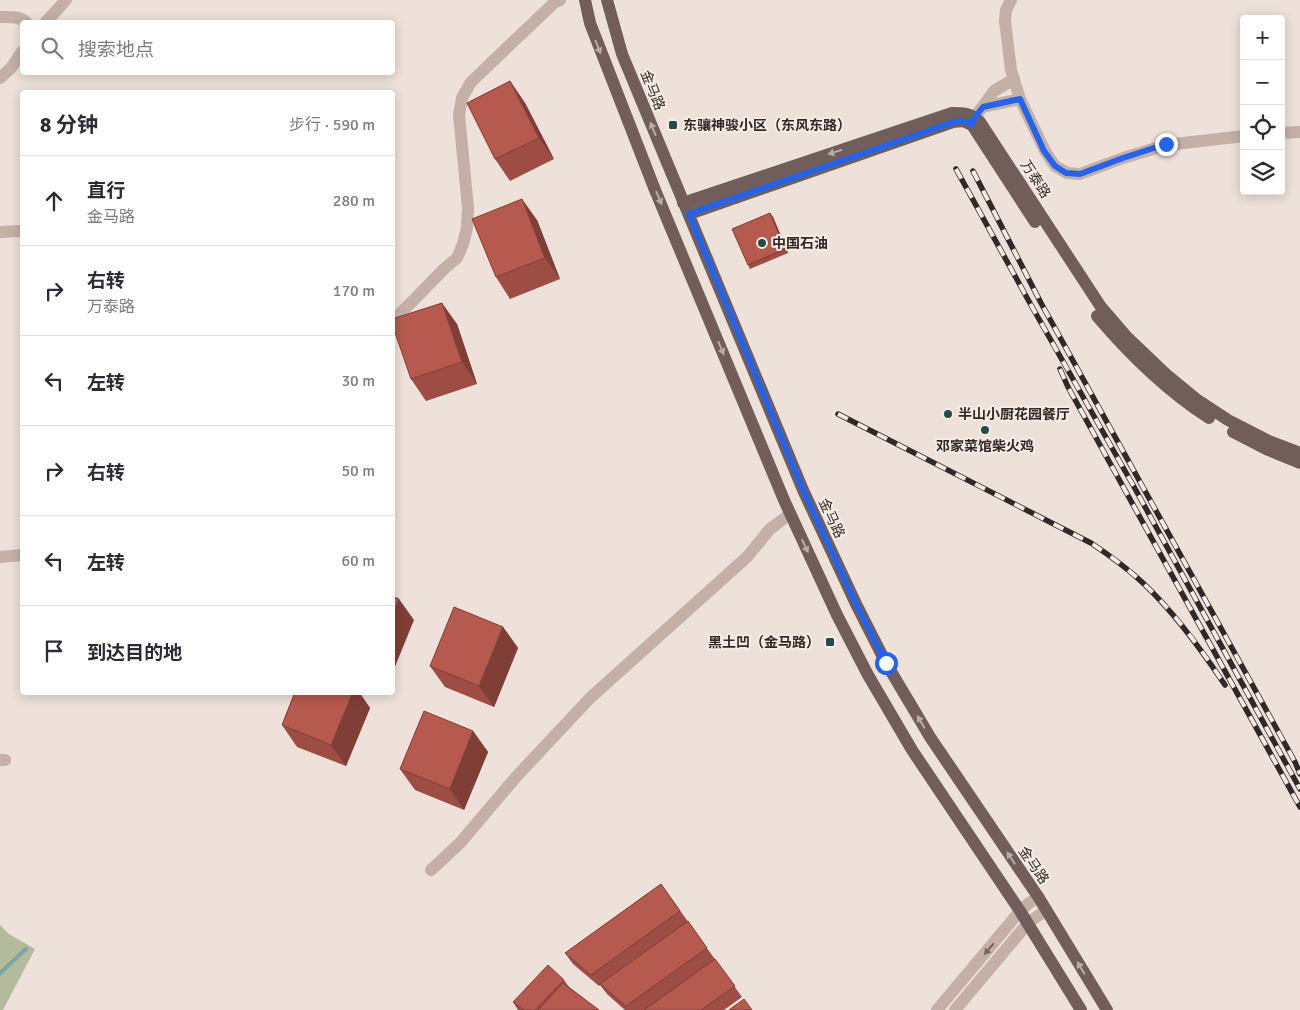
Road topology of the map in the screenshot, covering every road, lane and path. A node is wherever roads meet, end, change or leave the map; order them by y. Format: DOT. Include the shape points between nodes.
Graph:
graph roads {
  1 [pos="66,0"];
  2 [pos="560,0"];
  3 [pos="585,0"];
  4 [pos="607,0"];
  5 [pos="1011,0"];
  6 [pos="0,17"];
  7 [pos="23,20"];
  8 [pos="48,20"];
  9 [pos="20,55"];
  10 [pos="0,78"];
  11 [pos="1014,79"];
  12 [pos="1020,99"];
  13 [pos="977,116"];
  14 [pos="1300,132"];
  15 [pos="1285,133"];
  16 [pos="1240,136"];
  17 [pos="686,208"];
  18 [pos="20,231"];
  19 [pos="0,232"];
  20 [pos="395,319"];
  21 [pos="1300,453"];
  22 [pos="1300,463"];
  23 [pos="790,514"];
  24 [pos="20,555"];
  25 [pos="0,557"];
  26 [pos="431,870"];
  27 [pos="1039,898"];
  28 [pos="1046,910"];
  29 [pos="1020,911"];
  30 [pos="1028,923"];
  31 [pos="937,1010"];
  32 [pos="955,1010"];
  33 [pos="1081,1010"];
  34 [pos="1107,1010"];
  1 -- 8 [label="street"];
  2 -- 20 [label="street" via="471,82 462,98 459,115 468,208 463,244 457,258"];
  3 -- 23 [label="main road, one-way" via="590,23 655,190"];
  17 -- 4 [label="main road, 金马路, one-way" via="622,54"];
  5 -- 11 [label="street" via="1005,21"];
  6 -- 7 [label="street"];
  9 -- 10 [label="street"];
  11 -- 12 [label="street"];
  11 -- 13 [label="street" via="994,90"];
  12 -- 13 [label="street"];
  12 -- 16 [label="street" via="1044,151 1055,166 1066,173 1080,174 1166,144"];
  13 -- 17 [label="main road"];
  13 -- 21 [label="main road, 万泰路" via="1102,307 1126,336 1196,399 1228,420"];
  13 -- 22 [label="main road, 万泰路" via="1094,312 1119,342 1191,406 1224,428"];
  14 -- 15 [label="street"];
  27 -- 17 [label="main road, 金马路, one-way" via="930,737 886,663 803,490"];
  18 -- 19 [label="street"];
  23 -- 26 [label="street" via="770,529 747,557 590,698 460,843"];
  23 -- 29 [label="main road, one-way" via="868,675 912,750"];
  24 -- 25 [label="street"];
  27 -- 28 [label="main road, 金马路"];
  27 -- 29 [label="street"];
  28 -- 30 [label="street"];
  34 -- 28 [label="main road, 金马路, one-way"];
  29 -- 30 [label="main road"];
  29 -- 31 [label="street, one-way"];
  30 -- 32 [label="street"];
  30 -- 33 [label="main road"];
}
